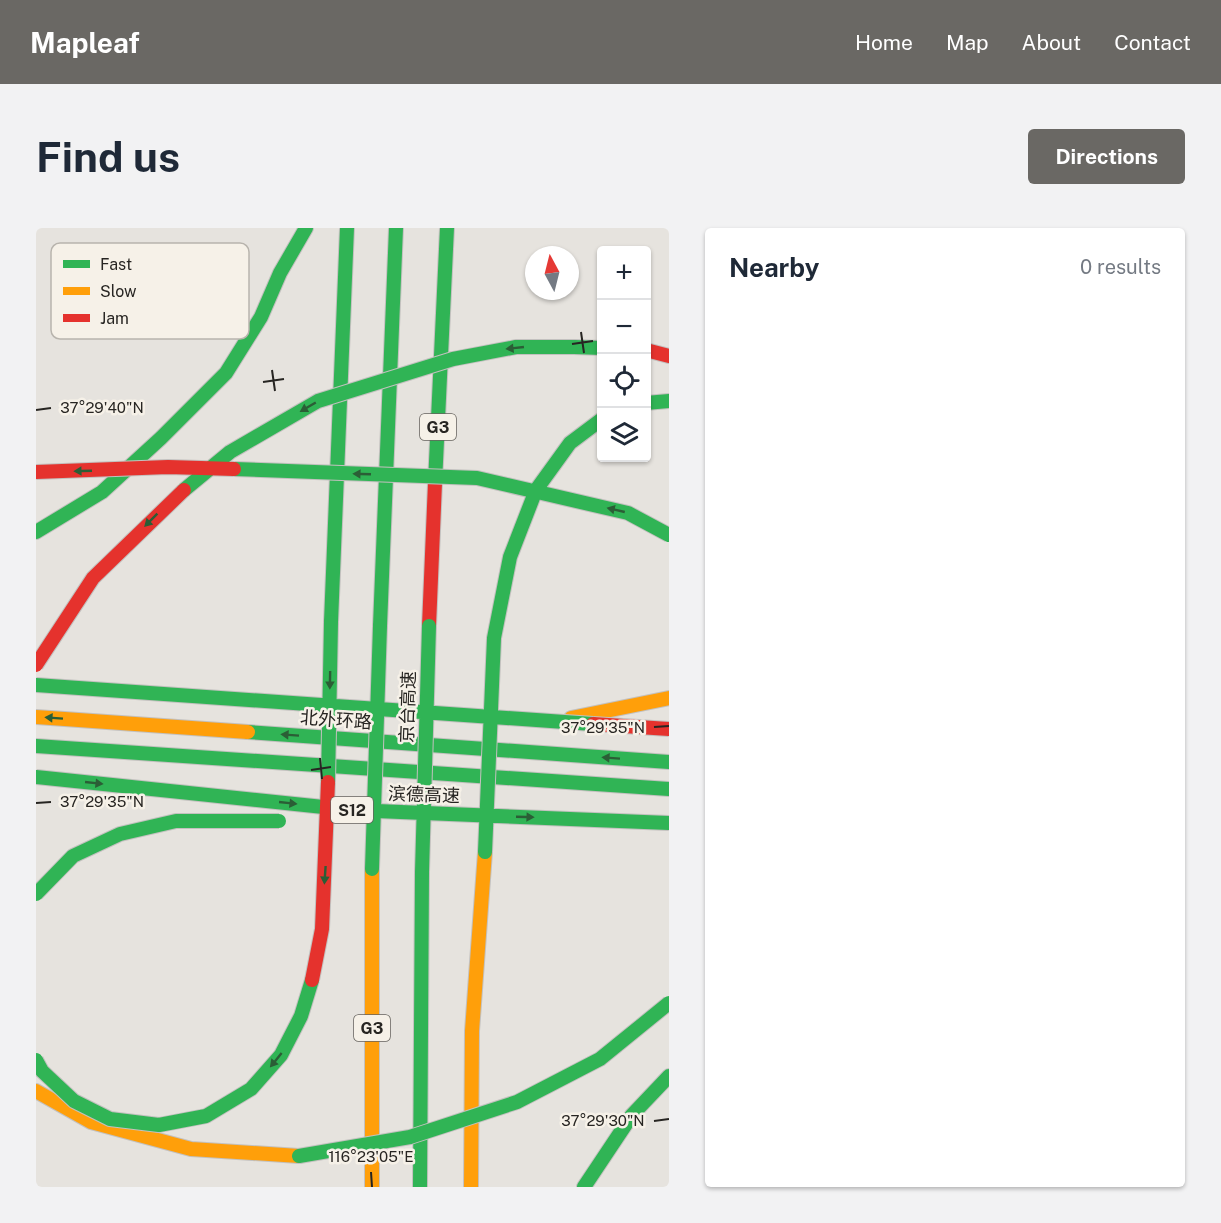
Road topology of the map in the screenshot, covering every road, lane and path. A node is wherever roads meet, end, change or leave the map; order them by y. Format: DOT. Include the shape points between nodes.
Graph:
graph roads {
  1 [pos="306,228"];
  2 [pos="347,228"];
  3 [pos="396,228"];
  4 [pos="447,228"];
  5 [pos="249,335"];
  6 [pos="246,339"];
  7 [pos="597,348"];
  8 [pos="651,351"];
  9 [pos="669,356"];
  10 [pos="669,400"];
  11 [pos="651,402"];
  12 [pos="597,423"];
  13 [pos="36,472"];
  14 [pos="36,532"];
  15 [pos="669,535"];
  16 [pos="36,665"];
  17 [pos="36,685"];
  18 [pos="669,698"];
  19 [pos="36,717"];
  20 [pos="552,721"];
  21 [pos="669,729"];
  22 [pos="36,746"];
  23 [pos="669,762"];
  24 [pos="36,777"];
  25 [pos="669,789"];
  26 [pos="352,810"];
  27 [pos="669,823"];
  28 [pos="36,894"];
  29 [pos="669,1003"];
  30 [pos="36,1060"];
  31 [pos="669,1076"];
  32 [pos="36,1091"];
  33 [pos="372,1187"];
  34 [pos="420,1187"];
  35 [pos="471,1187"];
  36 [pos="584,1187"];
  1 -- 5 [label="highway"];
  2 -- 30 [label="highway, one-way, bridge" via="326,860 322,930 302,1016 281,1055 251,1089 206,1116 159,1125 110,1119 74,1101 42,1071"];
  3 -- 33 [label="highway, 京台高速 / G3, bridge" via="372,869"];
  4 -- 34 [label="highway, 京台高速 / G3, bridge" via="422,872"];
  6 -- 14 [label="highway" via="225,373 102,492"];
  7 -- 16 [label="highway, one-way, bridge" via="516,347 453,358 318,401 230,452 171,500 93,578"];
  8 -- 9 [label="highway"];
  10 -- 11 [label="highway"];
  12 -- 35 [label="highway, bridge" via="570,442 536,490 510,557 494,638 472,1031"];
  15 -- 13 [label="highway, one-way, bridge" via="628,513 477,478 168,467"];
  17 -- 20 [label="highway, bridge"];
  18 -- 20 [label="highway, bridge"];
  23 -- 19 [label="highway, 北外环路, one-way"];
  20 -- 21 [label="highway, bridge"];
  22 -- 25 [label="highway"];
  24 -- 26 [label="highway, 滨德高速 / S12, one-way, bridge"];
  26 -- 27 [label="highway, 滨德高速 / S12, one-way, bridge"];
  26 -- 28 [label="highway, bridge" via="295,820 176,821 120,834 73,856"];
  29 -- 32 [label="highway, bridge" via="600,1059 517,1102 411,1137 298,1156 191,1149 91,1122"];
  31 -- 36 [label="highway" via="632,1115"];
}
